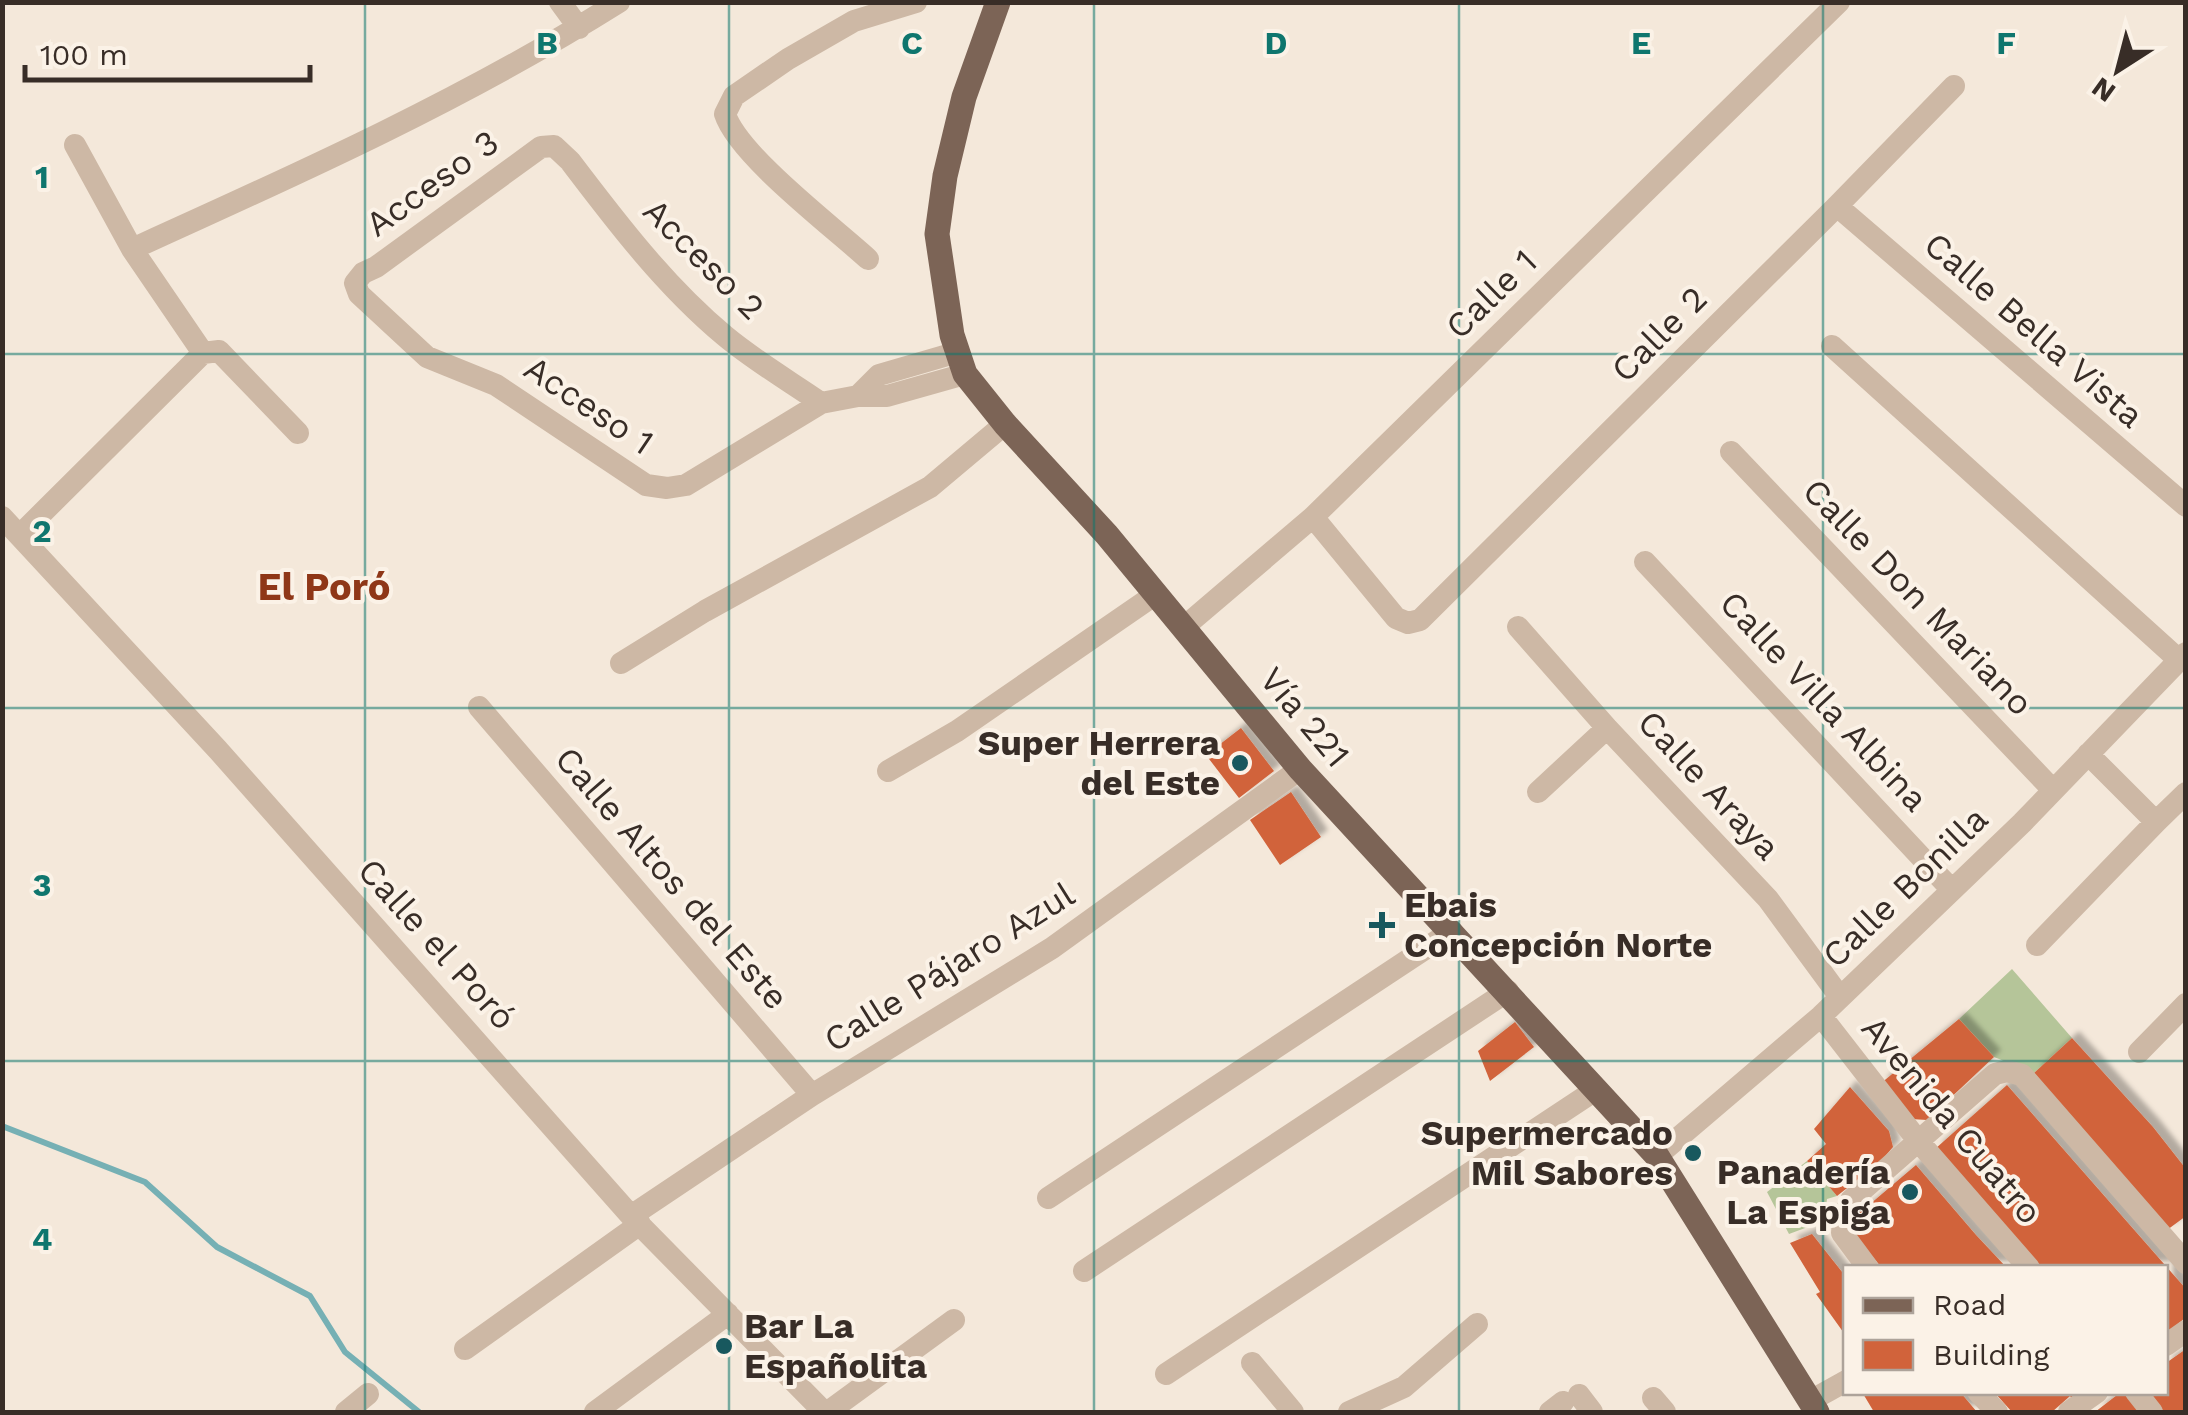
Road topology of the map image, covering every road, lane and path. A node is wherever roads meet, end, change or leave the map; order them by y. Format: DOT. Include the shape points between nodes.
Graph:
graph roads {
  1 [pos="560,2"];
  2 [pos="620,2"];
  3 [pos="916,2"];
  4 [pos="998,2"];
  5 [pos="1839,2"];
  6 [pos="579,28"];
  7 [pos="1954,86"];
  8 [pos="75,145"];
  9 [pos="554,146"];
  10 [pos="1837,206"];
  11 [pos="132,249"];
  12 [pos="868,260"];
  13 [pos="354,283"];
  14 [pos="1832,346"];
  15 [pos="202,353"];
  16 [pos="961,363"];
  17 [pos="821,403"];
  18 [pos="1004,424"];
  19 [pos="298,433"];
  20 [pos="1731,452"];
  21 [pos="2186,506"];
  22 [pos="2,517"];
  23 [pos="1313,517"];
  24 [pos="20,535"];
  25 [pos="1645,562"];
  26 [pos="1156,594"];
  27 [pos="1184,626"];
  28 [pos="1518,628"];
  29 [pos="2182,657"];
  30 [pos="621,663"];
  31 [pos="479,707"];
  32 [pos="1607,728"];
  33 [pos="2088,754"];
  34 [pos="1300,770"];
  35 [pos="888,771"];
  36 [pos="2054,790"];
  37 [pos="1538,792"];
  38 [pos="2186,793"];
  39 [pos="2156,822"];
  40 [pos="1951,889"];
  41 [pos="1452,932"];
  42 [pos="2037,945"];
  43 [pos="1508,991"];
  44 [pos="1840,998"];
  45 [pos="2186,1004"];
  46 [pos="1821,1016"];
  47 [pos="2139,1052"];
  48 [pos="1597,1089"];
  49 [pos="812,1095"];
  50 [pos="1919,1142"];
  51 [pos="1657,1156"];
  52 [pos="1048,1198"];
  53 [pos="636,1220"];
  54 [pos="2186,1262"];
  55 [pos="1866,1265"];
  56 [pos="2026,1265"];
  57 [pos="1084,1271"];
  58 [pos="728,1314"];
  59 [pos="954,1320"];
  60 [pos="1478,1324"];
  61 [pos="465,1350"];
  62 [pos="1252,1363"];
  63 [pos="1166,1374"];
  64 [pos="1843,1383"];
  65 [pos="368,1394"];
  66 [pos="2093,1395"];
  67 [pos="1814,1407"];
  68 [pos="346,1412"];
  69 [pos="595,1412"];
  70 [pos="826,1412"];
  71 [pos="1294,1412"];
  72 [pos="1349,1412"];
  73 [pos="2069,1412"];
  1 -- 6 [label="street"];
  2 -- 6 [label="street"];
  3 -- 12 [label="street" via="854,21 734,96 725,114 729,128 773,175"];
  4 -- 16 [label="main road, Vía 221" via="964,96 938,234"];
  5 -- 23 [label="street, Calle 1"];
  6 -- 11 [label="street" via="355,148"];
  7 -- 10 [label="street, Calle 2"];
  8 -- 11 [label="street"];
  9 -- 13 [label="street, Acceso 3" via="542,146"];
  9 -- 17 [label="street, Acceso 2" via="703,317"];
  10 -- 21 [label="street, Calle Bella Vista"];
  10 -- 23 [label="street, Calle 2" via="1420,620 1396,618"];
  11 -- 15 [label="street"];
  13 -- 17 [label="street, Acceso 1" via="427,357 496,384 646,485 686,485"];
  14 -- 29 [label="street"];
  15 -- 19 [label="street" via="219,351"];
  15 -- 24 [label="street"];
  16 -- 17 [label="street, Acceso 1" via="887,396"];
  16 -- 18 [label="main road, Vía 221"];
  18 -- 26 [label="main road, Vía 221"];
  18 -- 30 [label="street" via="930,487"];
  20 -- 36 [label="street, Calle Don Mariano"];
  22 -- 24 [label="street, Calle el Poró"];
  23 -- 27 [label="street, Calle 1"];
  24 -- 53 [label="street, Calle el Poró"];
  25 -- 40 [label="street, Calle Villa Albina"];
  26 -- 27 [label="main road, Vía 221"];
  26 -- 35 [label="street" via="970,723"];
  27 -- 34 [label="main road, Vía 221"];
  28 -- 32 [label="street, Calle Araya"];
  29 -- 33 [label="street, Calle Bonilla"];
  31 -- 49 [label="street, Calle Altos del Este"];
  32 -- 37 [label="street"];
  32 -- 44 [label="street, Calle Araya" via="1768,900"];
  33 -- 36 [label="street, Calle Bonilla"];
  33 -- 39 [label="street"];
  34 -- 41 [label="main road, Vía 221"];
  34 -- 49 [label="street, Calle Pájaro Azul" via="1052,948"];
  36 -- 40 [label="street, Calle Bonilla"];
  38 -- 39 [label="street"];
  39 -- 42 [label="street"];
  40 -- 44 [label="street, Calle Bonilla"];
  41 -- 43 [label="main road, Vía 221"];
  41 -- 52 [label="street"];
  43 -- 48 [label="main road, Vía 221"];
  43 -- 57 [label="street"];
  44 -- 46 [label="street, Calle Bonilla"];
  45 -- 47 [label="street"];
  46 -- 50 [label="street, Avenida Cuatro"];
  46 -- 51 [label="street, Calle Bonilla"];
  48 -- 51 [label="main road, Vía 221"];
  48 -- 63 [label="street"];
  49 -- 53 [label="street, Calle Pájaro Azul"];
  50 -- 54 [label="street" via="1994,1074 2022,1075"];
  50 -- 55 [label="street" via="1851,1200 1842,1233"];
  50 -- 56 [label="street, Avenida Cuatro"];
  51 -- 67 [label="main road, Vía 221"];
  53 -- 58 [label="street, Calle el Poró"];
  53 -- 61 [label="street, Calle Pájaro Azul"];
  58 -- 69 [label="street"];
  58 -- 70 [label="street, Calle el Poró"];
  59 -- 70 [label="street"];
  60 -- 72 [label="street" via="1404,1387"];
  62 -- 71 [label="street"];
  64 -- 67 [label="street"];
  65 -- 68 [label="street"];
  66 -- 73 [label="street"];
}
